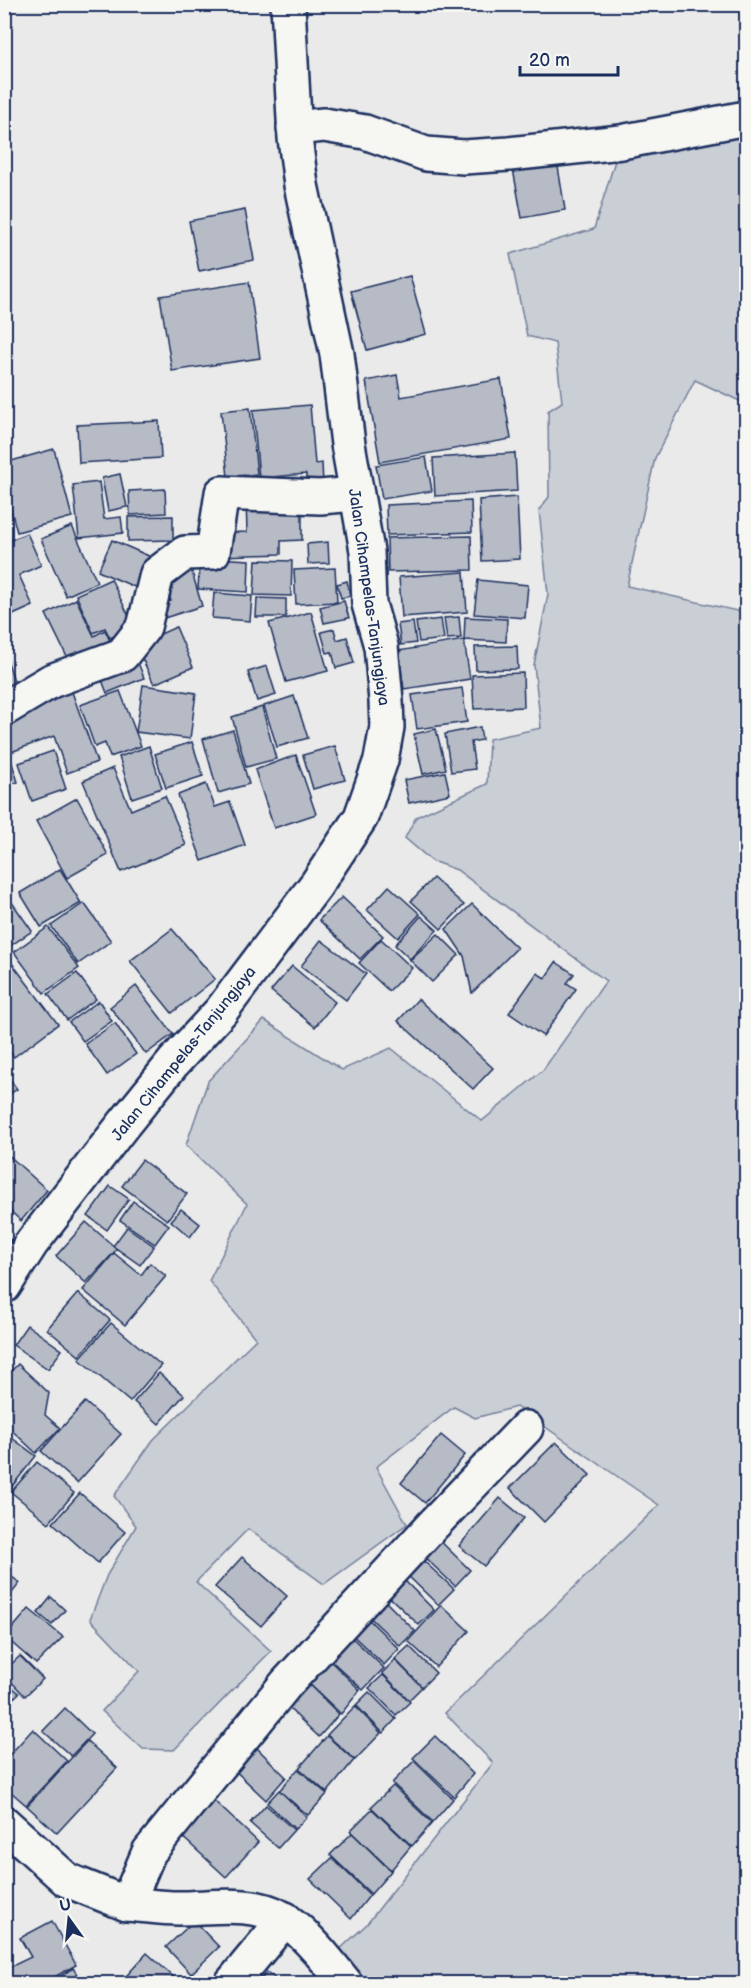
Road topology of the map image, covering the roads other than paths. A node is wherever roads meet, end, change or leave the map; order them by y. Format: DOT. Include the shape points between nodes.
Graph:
graph roads {
  1 [pos="288,4"];
  2 [pos="747,118"];
  3 [pos="294,128"];
  4 [pos="356,494"];
  5 [pos="4,709"];
  6 [pos="4,1286"];
  7 [pos="526,1428"];
  8 [pos="4,1823"];
  9 [pos="127,1904"];
  10 [pos="285,1919"];
  11 [pos="231,1983"];
  12 [pos="346,1983"];
  1 -- 3 [label="street, Jalan Cihampelas-Tanjungjaya"];
  2 -- 3 [label="street" via="621,142 464,157 426,154 365,132 324,125"];
  3 -- 4 [label="street, Jalan Cihampelas-Tanjungjaya" via="301,185 337,354"];
  4 -- 5 [label="street" via="320,497 222,493 213,552 185,553 157,574 144,627 122,655 51,681"];
  4 -- 6 [label="street, Jalan Cihampelas-Tanjungjaya" via="367,551 369,604 381,646 387,728 362,817 221,1011 123,1125 31,1244"];
  7 -- 9 [label="street" via="286,1684 149,1852"];
  8 -- 9 [label="street" via="67,1880"];
  9 -- 10 [label="street" via="176,1908 233,1906 267,1911"];
  10 -- 11 [label="street"];
  10 -- 12 [label="street" via="321,1952"];
}
